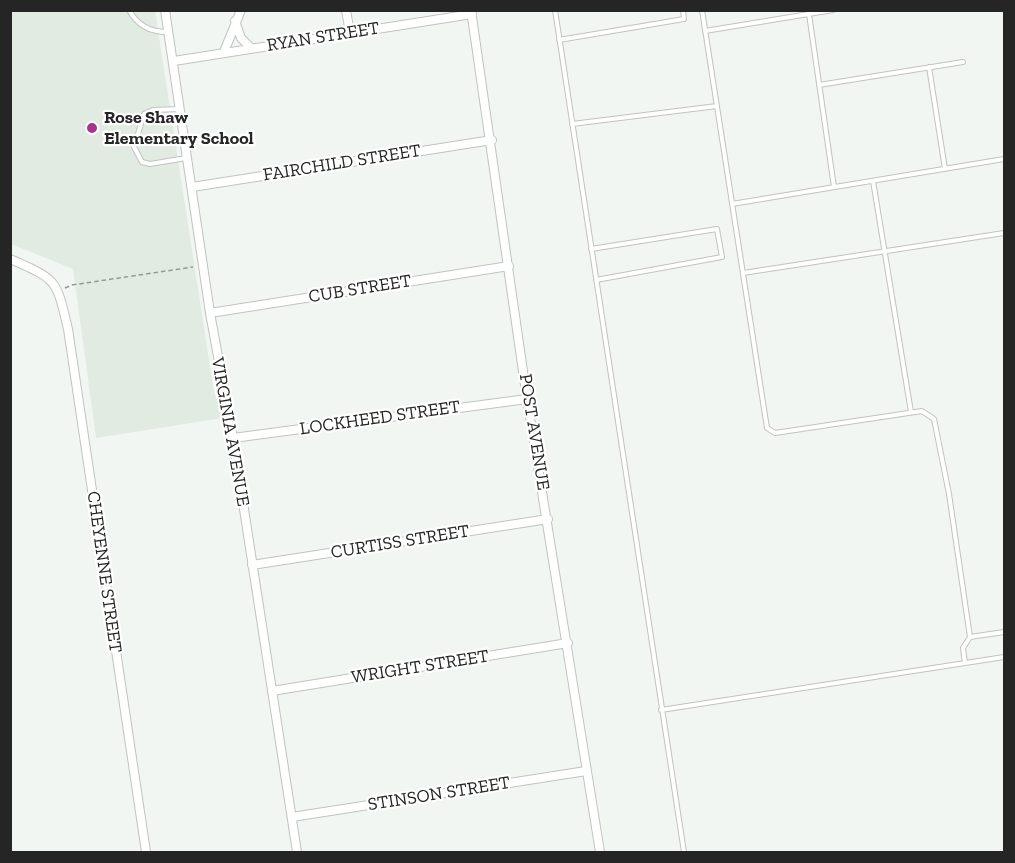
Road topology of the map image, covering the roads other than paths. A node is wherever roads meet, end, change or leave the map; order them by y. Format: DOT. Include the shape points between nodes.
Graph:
graph roads {
  1 [pos="129,10"];
  2 [pos="165,10"];
  3 [pos="241,10"];
  4 [pos="346,10"];
  5 [pos="560,10"];
  6 [pos="682,10"];
  7 [pos="702,10"];
  8 [pos="833,10"];
  9 [pos="555,11"];
  10 [pos="471,12"];
  11 [pos="809,14"];
  12 [pos="236,21"];
  13 [pos="169,31"];
  14 [pos="705,31"];
  15 [pos="350,33"];
  16 [pos="559,40"];
  17 [pos="251,48"];
  18 [pos="224,52"];
  19 [pos="174,61"];
  20 [pos="963,62"];
  21 [pos="929,67"];
  22 [pos="819,85"];
  23 [pos="717,106"];
  24 [pos="181,109"];
  25 [pos="572,124"];
  26 [pos="492,140"];
  27 [pos="188,157"];
  28 [pos="1005,159"];
  29 [pos="945,169"];
  30 [pos="873,181"];
  31 [pos="192,187"];
  32 [pos="834,187"];
  33 [pos="732,204"];
  34 [pos="1005,233"];
  35 [pos="591,249"];
  36 [pos="885,251"];
  37 [pos="10,259"];
  38 [pos="509,266"];
  39 [pos="743,273"];
  40 [pos="596,280"];
  41 [pos="210,313"];
  42 [pos="527,399"];
  43 [pos="911,412"];
  44 [pos="233,438"];
  45 [pos="548,519"];
  46 [pos="252,565"];
  47 [pos="1005,632"];
  48 [pos="970,637"];
  49 [pos="568,643"];
  50 [pos="1005,657"];
  51 [pos="965,663"];
  52 [pos="272,691"];
  53 [pos="661,710"];
  54 [pos="586,771"];
  55 [pos="292,817"];
  56 [pos="146,852"];
  57 [pos="297,852"];
  58 [pos="600,852"];
  59 [pos="684,852"];
  1 -- 13 [label="lane" via="134,20 152,32"];
  2 -- 13 [label="street, VIRGINIA AVENUE"];
  3 -- 12 [label="street"];
  4 -- 15 [label="street"];
  5 -- 9 [label="lane"];
  6 -- 16 [label="lane" via="684,19"];
  7 -- 14 [label="lane"];
  8 -- 11 [label="lane"];
  9 -- 16 [label="lane"];
  10 -- 15 [label="street, RYAN STREET"];
  10 -- 26 [label="street, POST AVENUE"];
  11 -- 14 [label="lane"];
  11 -- 22 [label="lane"];
  12 -- 17 [label="street" via="241,38"];
  12 -- 18 [label="street"];
  13 -- 19 [label="street, VIRGINIA AVENUE"];
  14 -- 23 [label="lane"];
  15 -- 17 [label="street, RYAN STREET"];
  16 -- 25 [label="lane"];
  17 -- 18 [label="street, RYAN STREET"];
  18 -- 19 [label="street, RYAN STREET"];
  19 -- 24 [label="street, VIRGINIA AVENUE"];
  20 -- 21 [label="lane"];
  21 -- 22 [label="lane"];
  21 -- 29 [label="lane"];
  22 -- 32 [label="lane"];
  23 -- 25 [label="lane"];
  23 -- 33 [label="lane"];
  24 -- 27 [label="street, VIRGINIA AVENUE"];
  24 -- 27 [label="lane" via="144,114 134,147 142,162 150,164"];
  25 -- 35 [label="lane"];
  26 -- 31 [label="street, FAIRCHILD STREET"];
  26 -- 38 [label="street, POST AVENUE"];
  27 -- 31 [label="street, VIRGINIA AVENUE"];
  28 -- 29 [label="lane"];
  29 -- 30 [label="lane"];
  30 -- 32 [label="lane"];
  30 -- 36 [label="lane"];
  31 -- 41 [label="street, VIRGINIA AVENUE"];
  32 -- 33 [label="lane"];
  33 -- 39 [label="lane"];
  34 -- 36 [label="lane"];
  35 -- 40 [label="lane"];
  35 -- 40 [label="lane" via="717,229 722,258"];
  36 -- 39 [label="lane"];
  36 -- 43 [label="lane"];
  37 -- 56 [label="street, CHEYENNE STREET" via="47,275 59,292 70,341"];
  38 -- 41 [label="street, CUB STREET"];
  38 -- 42 [label="street, POST AVENUE"];
  39 -- 43 [label="lane" via="770,431"];
  40 -- 53 [label="lane"];
  41 -- 44 [label="street, VIRGINIA AVENUE"];
  42 -- 44 [label="street, LOCKHEED STREET"];
  42 -- 45 [label="street, POST AVENUE"];
  43 -- 48 [label="lane" via="922,411 934,419"];
  44 -- 46 [label="street, VIRGINIA AVENUE"];
  45 -- 46 [label="street, CURTISS STREET"];
  45 -- 49 [label="street, POST AVENUE"];
  46 -- 52 [label="street, VIRGINIA AVENUE"];
  47 -- 48 [label="lane"];
  48 -- 51 [label="lane" via="963,648"];
  49 -- 52 [label="street, WRIGHT STREET"];
  49 -- 54 [label="street, POST AVENUE"];
  50 -- 51 [label="lane"];
  51 -- 53 [label="lane"];
  52 -- 55 [label="street, VIRGINIA AVENUE"];
  53 -- 59 [label="lane"];
  54 -- 55 [label="street, STINSON STREET"];
  54 -- 58 [label="street, POST AVENUE"];
  55 -- 57 [label="street, VIRGINIA AVENUE"];
}
